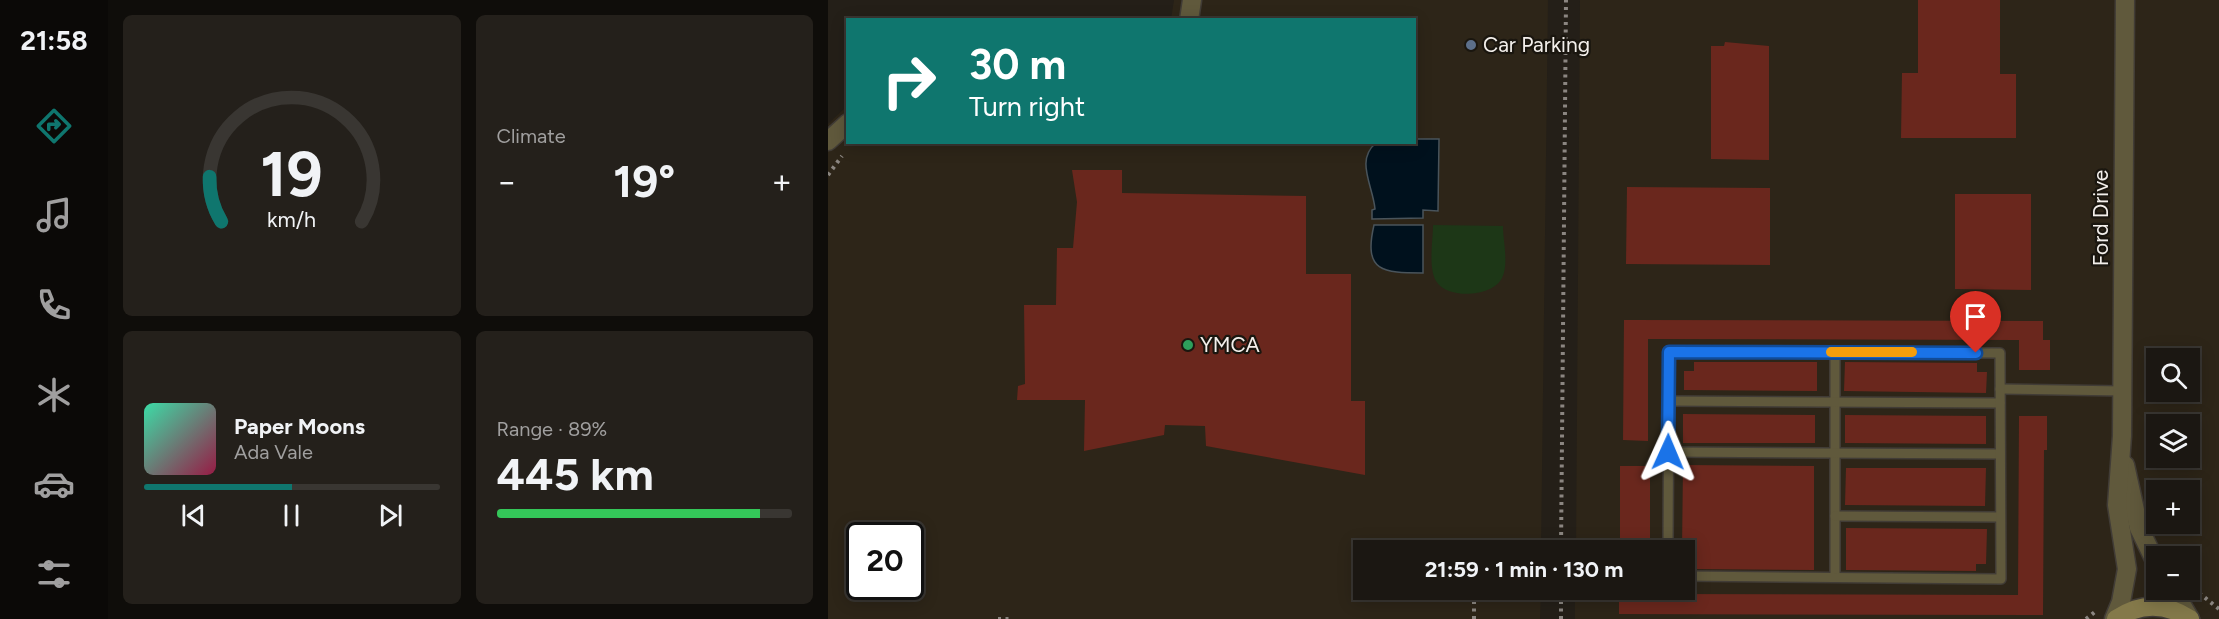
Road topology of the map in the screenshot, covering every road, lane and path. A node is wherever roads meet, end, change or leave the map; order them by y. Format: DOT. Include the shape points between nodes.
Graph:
graph roads {
  1 [pos="1192,0"];
  2 [pos="1566,0"];
  3 [pos="2125,0"];
  4 [pos="1189,18"];
  5 [pos="846,125"];
  6 [pos="828,141"];
  7 [pos="1835,352"];
  8 [pos="2000,389"];
  9 [pos="2122,391"];
  10 [pos="1668,400"];
  11 [pos="1835,400"];
  12 [pos="2000,403"];
  13 [pos="2122,436"];
  14 [pos="1668,452"];
  15 [pos="1835,453"];
  16 [pos="2000,454"];
  17 [pos="1836,516"];
  18 [pos="2000,517"];
  19 [pos="1561,540"];
  20 [pos="1668,540"];
  21 [pos="2149,546"];
  22 [pos="1695,576"];
  23 [pos="1835,577"];
  24 [pos="2200,594"];
  25 [pos="1474,600"];
  26 [pos="1561,600"];
  27 [pos="2179,600"];
  28 [pos="2219,609"];
  29 [pos="998,619"];
  30 [pos="1010,619"];
  31 [pos="1474,619"];
  32 [pos="1561,619"];
  33 [pos="2115,619"];
  34 [pos="2190,619"];
  1 -- 4 [label="street"];
  2 -- 19 [label="path"];
  3 -- 9 [label="street, Ford Drive"];
  5 -- 6 [label="street"];
  7 -- 8 [label="lane" via="2000,353"];
  7 -- 10 [label="lane" via="1669,352"];
  7 -- 11 [label="lane"];
  8 -- 9 [label="lane"];
  8 -- 12 [label="lane"];
  9 -- 13 [label="street, Ford Drive"];
  10 -- 11 [label="lane"];
  10 -- 14 [label="lane"];
  11 -- 12 [label="lane"];
  11 -- 15 [label="lane"];
  12 -- 16 [label="lane"];
  13 -- 21 [label="street, Ford Drive" via="2136,516"];
  13 -- 33 [label="street, Ford Drive" via="2117,505 2127,569"];
  14 -- 15 [label="lane"];
  14 -- 20 [label="lane"];
  15 -- 16 [label="lane"];
  15 -- 17 [label="lane"];
  16 -- 18 [label="lane"];
  17 -- 18 [label="lane"];
  17 -- 23 [label="lane"];
  18 -- 23 [label="lane" via="2001,579"];
  22 -- 23 [label="lane"];
  24 -- 28 [label="path"];
  25 -- 31 [label="path"];
  26 -- 32 [label="path"];
  27 -- 34 [label="street"];
  29 -- 30 [label="path"];
  33 -- 34 [label="main road" via="2134,609 2153,606 2173,609"];
}
